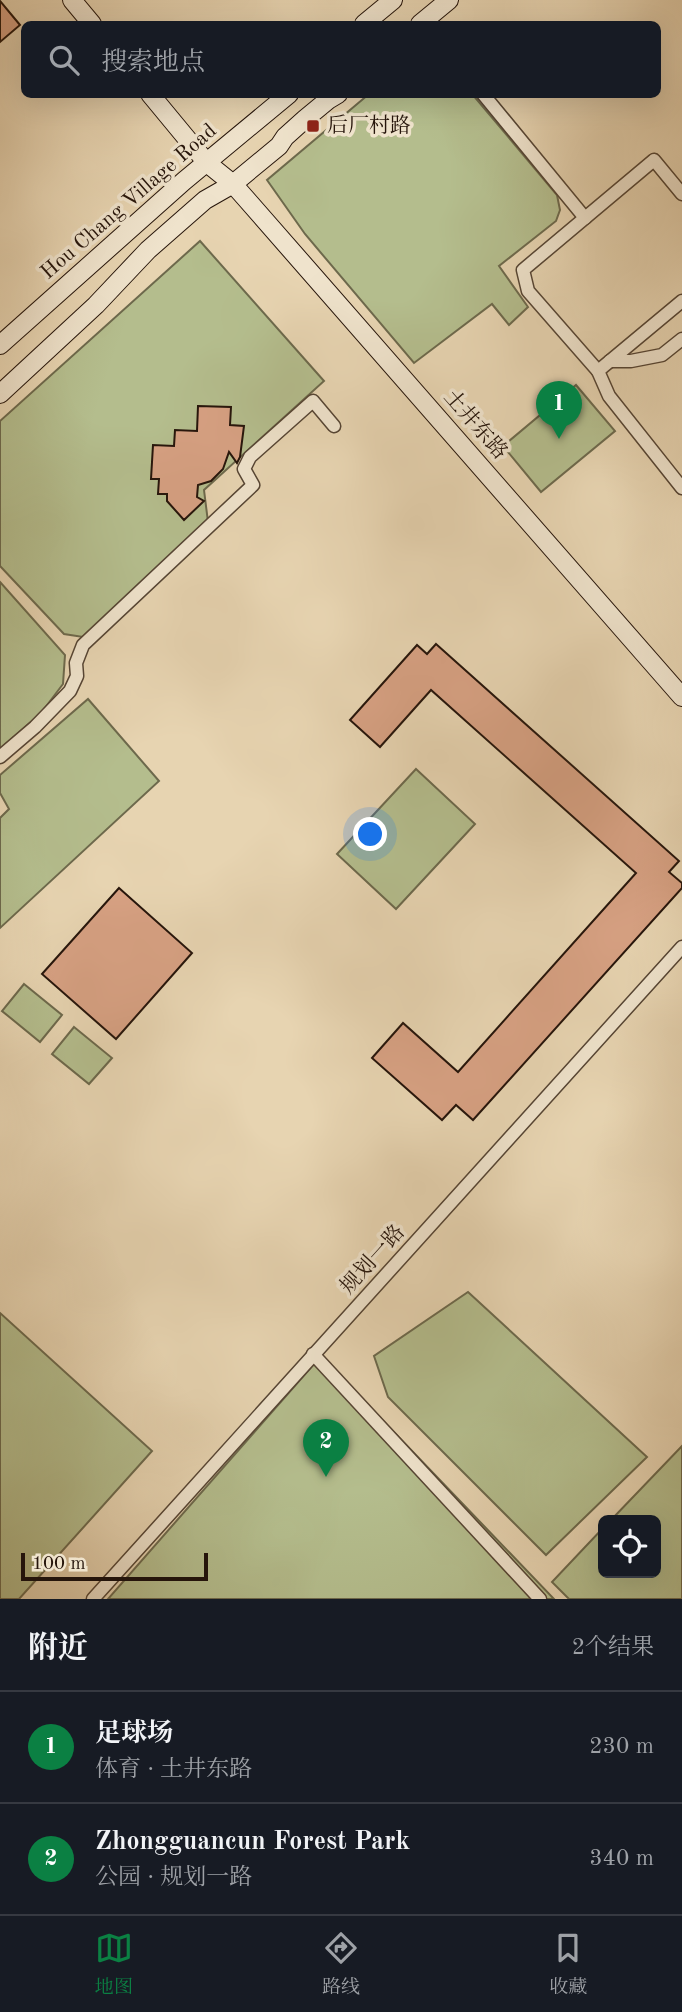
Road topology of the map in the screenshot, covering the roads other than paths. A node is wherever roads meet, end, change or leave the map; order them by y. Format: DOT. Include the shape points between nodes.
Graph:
graph roads {
  1 [pos="72,0"];
  2 [pos="393,0"];
  3 [pos="449,0"];
  4 [pos="90,21"];
  5 [pos="368,21"];
  6 [pos="426,21"];
  7 [pos="153,98"];
  8 [pos="284,98"];
  9 [pos="331,98"];
  10 [pos="486,98"];
  11 [pos="206,163"];
  12 [pos="233,184"];
  13 [pos="682,194"];
  14 [pos="585,218"];
  15 [pos="682,301"];
  16 [pos="682,339"];
  17 [pos="0,345"];
  18 [pos="610,361"];
  19 [pos="598,371"];
  20 [pos="0,394"];
  21 [pos="334,426"];
  22 [pos="682,488"];
  23 [pos="682,695"];
  24 [pos="0,757"];
  25 [pos="682,947"];
  26 [pos="313,1354"];
  27 [pos="93,1599"];
  28 [pos="540,1599"];
  1 -- 4 [label="main road"];
  2 -- 5 [label="main road"];
  3 -- 6 [label="main road"];
  7 -- 11 [label="main road, 土井东路"];
  8 -- 11 [label="main road, Hou Chang Village Road"];
  9 -- 12 [label="main road"];
  10 -- 14 [label="street"];
  11 -- 12 [label="main road, 土井东路"];
  11 -- 17 [label="main road, Hou Chang Village Road"];
  12 -- 20 [label="main road" via="205,200 148,250"];
  12 -- 23 [label="main road, 土井东路"];
  13 -- 14 [label="street" via="654,160"];
  14 -- 19 [label="street" via="523,270 528,291"];
  15 -- 18 [label="street"];
  16 -- 18 [label="street" via="662,355"];
  18 -- 19 [label="street"];
  19 -- 22 [label="street" via="609,396"];
  21 -- 24 [label="street" via="313,401 250,457 244,469 253,485 83,645 70,691"];
  25 -- 26 [label="street, 规划一路"];
  26 -- 27 [label="street, 规划一路"];
  26 -- 28 [label="street"];
}
